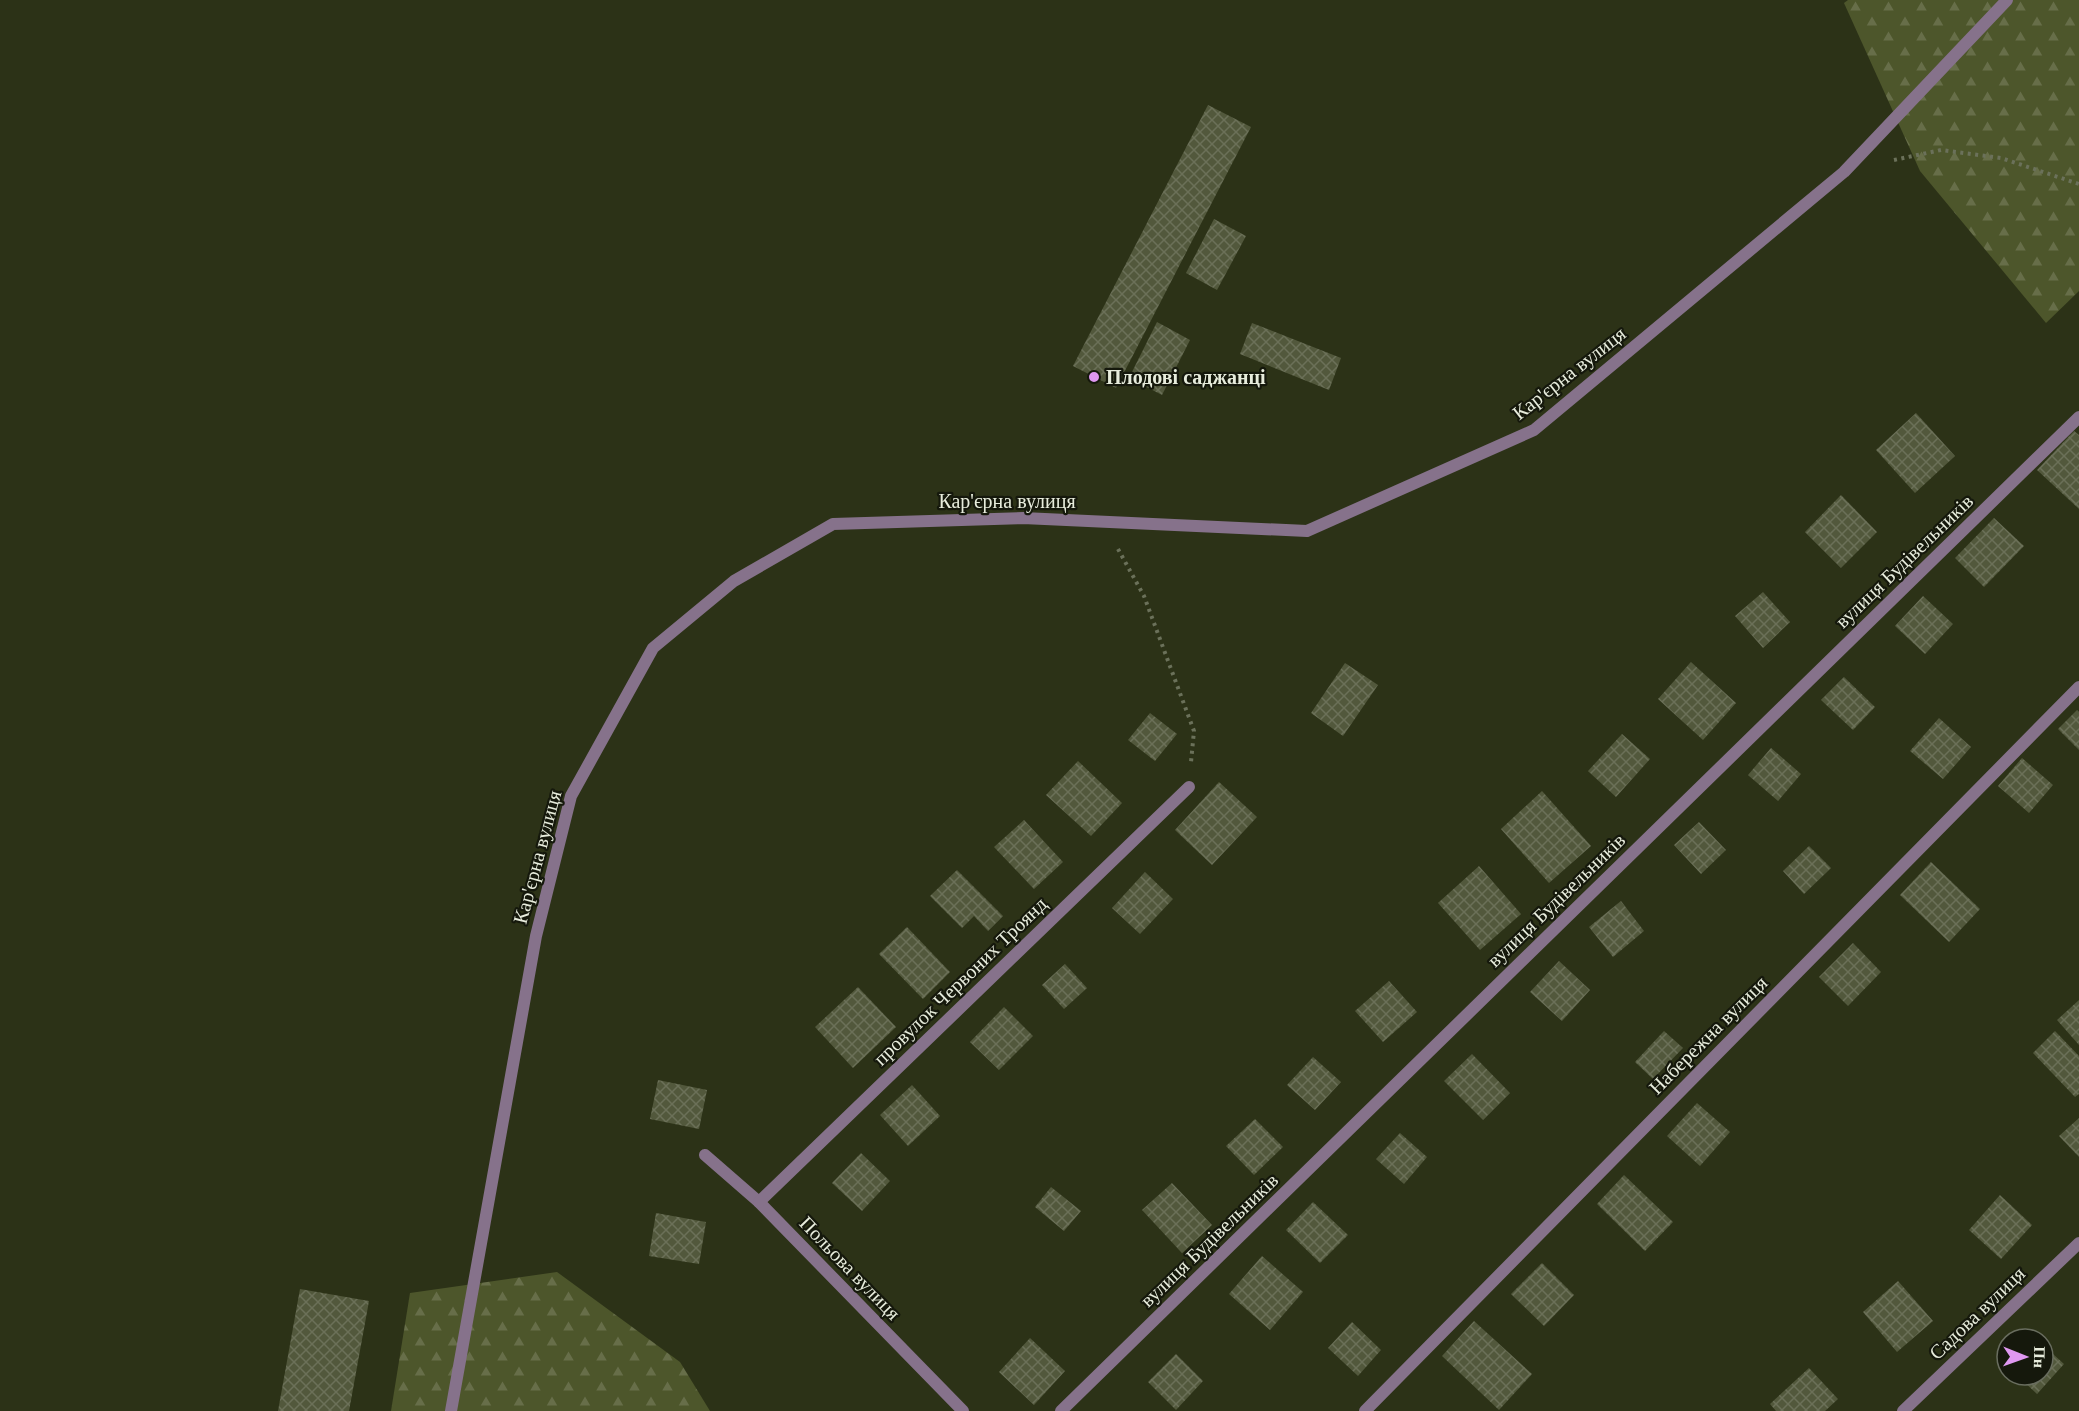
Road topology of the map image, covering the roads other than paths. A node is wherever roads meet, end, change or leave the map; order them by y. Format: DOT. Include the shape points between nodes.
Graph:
graph roads {
  1 [pos="2007,0"];
  2 [pos="2079,417"];
  3 [pos="2079,687"];
  4 [pos="1189,787"];
  5 [pos="705,1155"];
  6 [pos="759,1202"];
  7 [pos="2079,1243"];
  8 [pos="451,1411"];
  9 [pos="963,1411"];
  10 [pos="1061,1411"];
  11 [pos="1365,1411"];
  12 [pos="1903,1411"];
  1 -- 8 [label="street, Кар'єрна вулиця" via="1844,172 1534,430 1307,531 1023,518 833,524 734,581 653,648 571,796 536,936"];
  2 -- 10 [label="street, вулиця Будівельників"];
  3 -- 11 [label="street, Набережна вулиця"];
  4 -- 6 [label="street, провулок Червоних Троянд"];
  5 -- 6 [label="street, Польова вулиця"];
  6 -- 9 [label="street, Польова вулиця"];
  7 -- 12 [label="street, Садова вулиця"];
}
